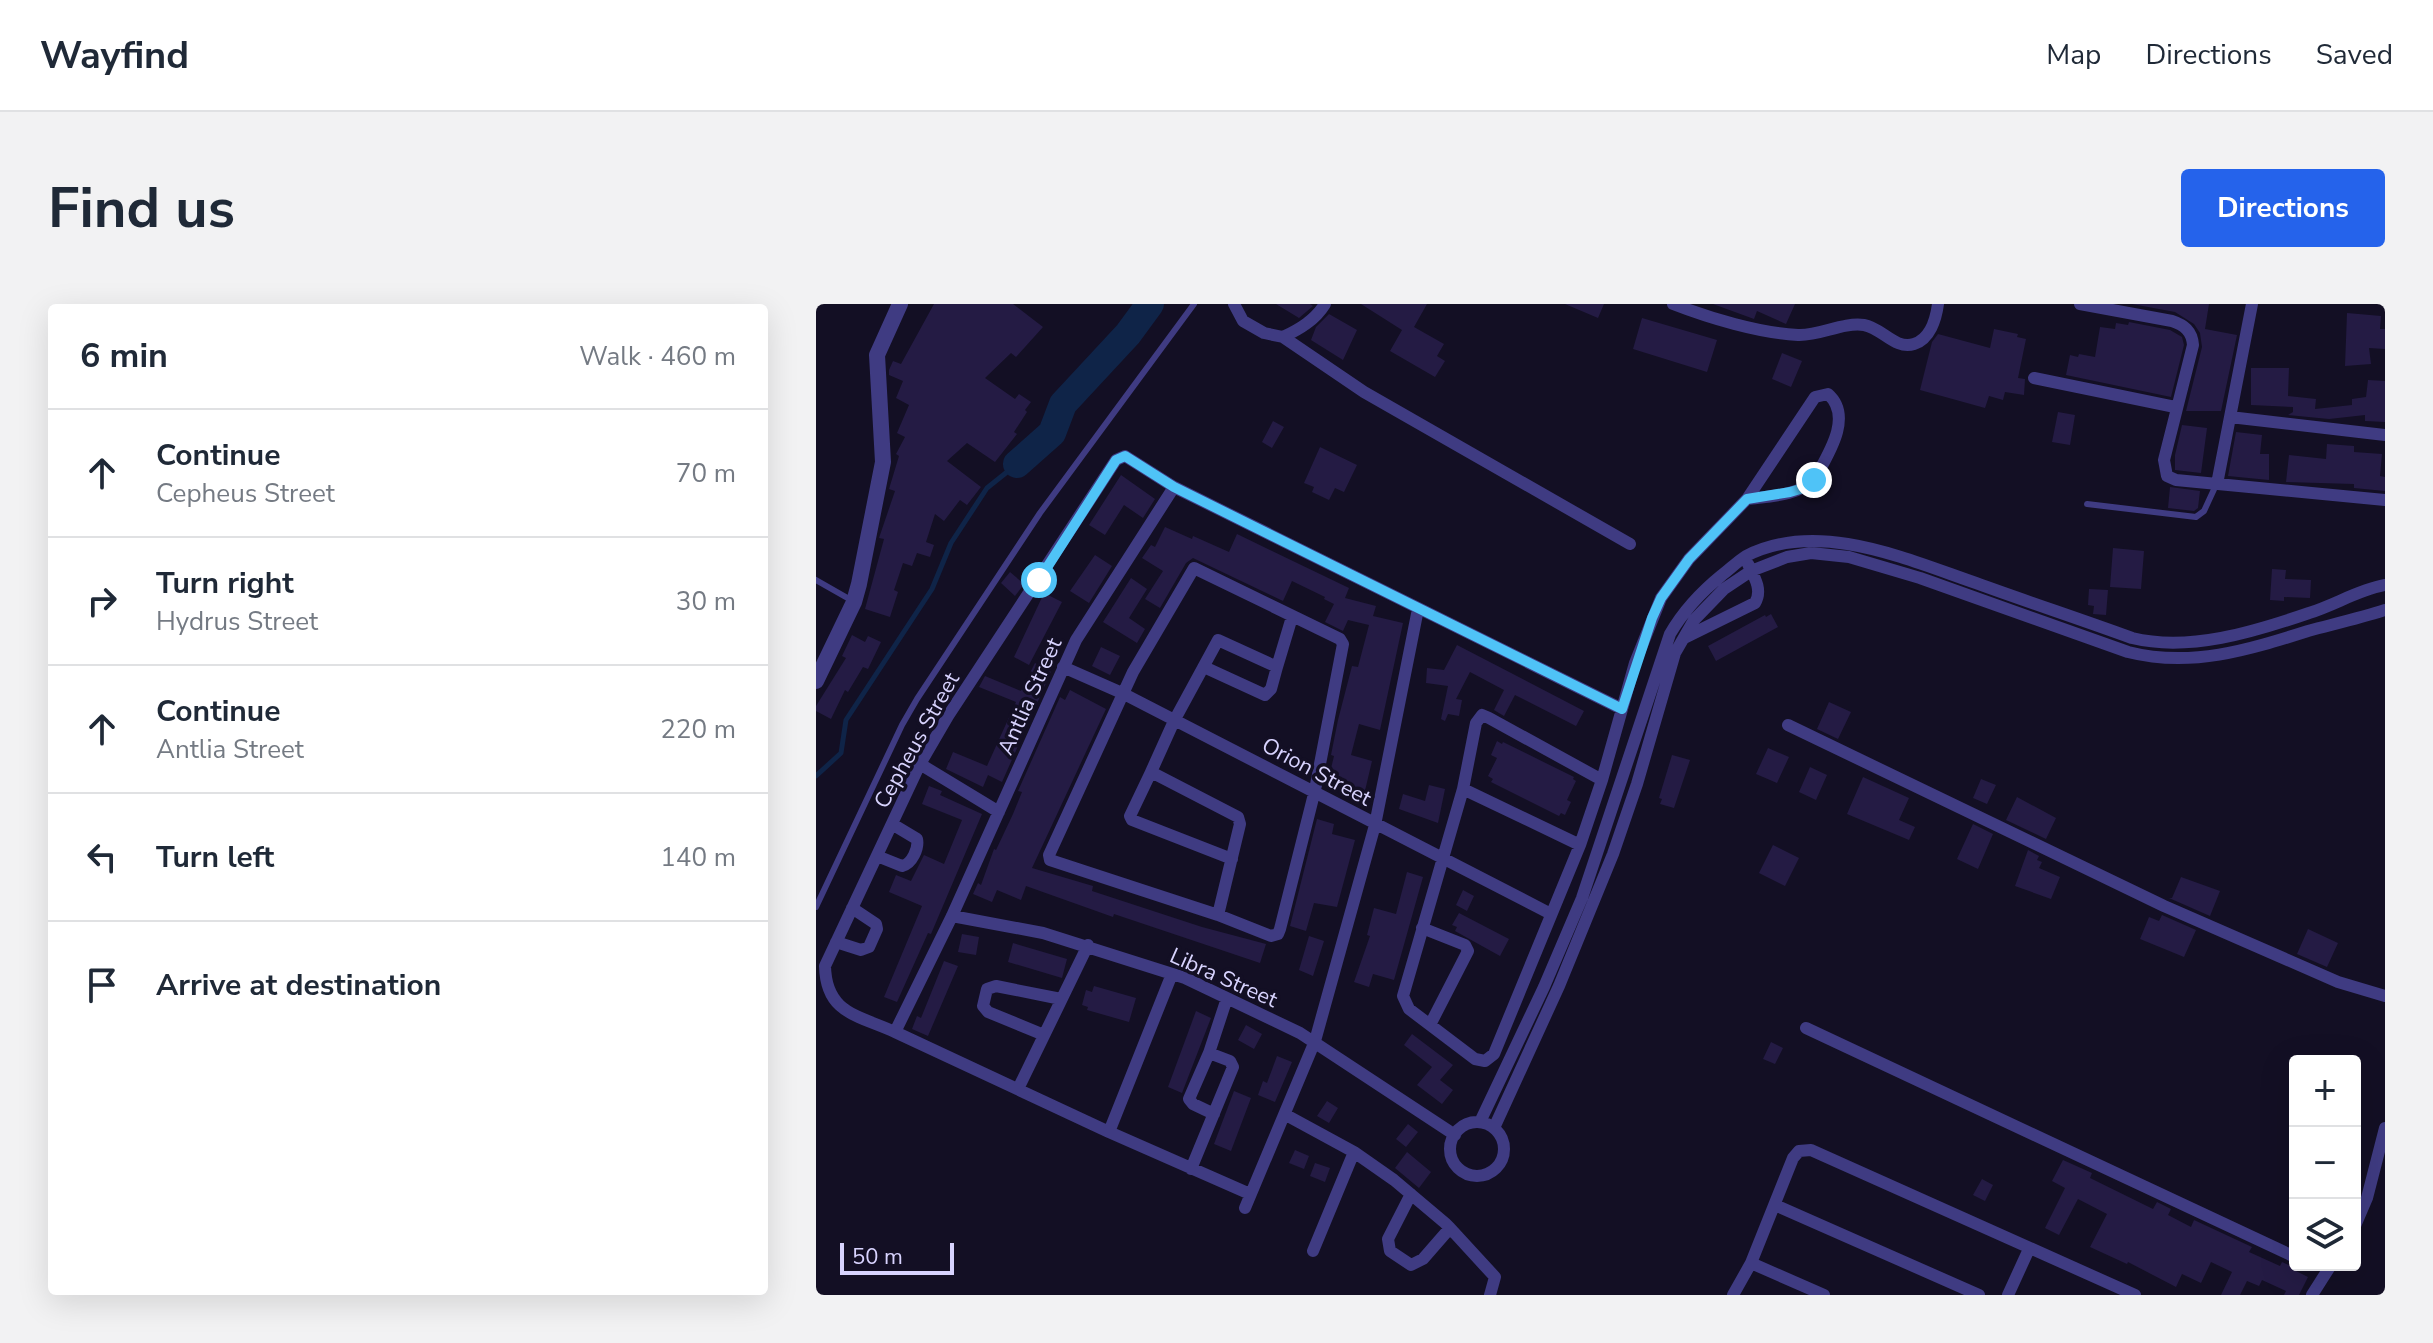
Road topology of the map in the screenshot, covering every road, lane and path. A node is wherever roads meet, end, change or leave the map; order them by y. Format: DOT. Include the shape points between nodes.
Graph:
graph roads {
  1 [pos="900,304"];
  2 [pos="1194,304"];
  3 [pos="1234,304"];
  4 [pos="1325,304"];
  5 [pos="1673,304"];
  6 [pos="1938,304"];
  7 [pos="2080,304"];
  8 [pos="2252,304"];
  9 [pos="1283,337"];
  10 [pos="2034,378"];
  11 [pos="2175,407"];
  12 [pos="2230,417"];
  13 [pos="2385,435"];
  14 [pos="2217,484"];
  15 [pos="1174,487"];
  16 [pos="1747,499"];
  17 [pos="2385,500"];
  18 [pos="2087,504"];
  19 [pos="1630,544"];
  20 [pos="1850,551"];
  21 [pos="1745,557"];
  22 [pos="1751,571"];
  23 [pos="816,580"];
  24 [pos="2380,586"];
  25 [pos="854,602"];
  26 [pos="1418,609"];
  27 [pos="2385,610"];
  28 [pos="2310,613"];
  29 [pos="1292,617"];
  30 [pos="2315,629"];
  31 [pos="1676,636"];
  32 [pos="2168,643"];
  33 [pos="822,651"];
  34 [pos="2167,658"];
  35 [pos="1063,667"];
  36 [pos="1204,667"];
  37 [pos="1277,667"];
  38 [pos="816,681"];
  39 [pos="1122,693"];
  40 [pos="1622,709"];
  41 [pos="1174,721"];
  42 [pos="1788,725"];
  43 [pos="920,764"];
  44 [pos="1151,772"];
  45 [pos="1602,780"];
  46 [pos="1463,789"];
  47 [pos="1315,790"];
  48 [pos="999,812"];
  49 [pos="892,824"];
  50 [pos="1375,825"];
  51 [pos="1580,845"];
  52 [pos="877,856"];
  53 [pos="1442,856"];
  54 [pos="1232,859"];
  55 [pos="816,907"];
  56 [pos="852,908"];
  57 [pos="1551,914"];
  58 [pos="1218,915"];
  59 [pos="952,916"];
  60 [pos="1422,928"];
  61 [pos="836,942"];
  62 [pos="1570,943"];
  63 [pos="1088,945"];
  64 [pos="1172,974"];
  65 [pos="2385,996"];
  66 [pos="1227,998"];
  67 [pos="1061,999"];
  68 [pos="1431,1023"];
  69 [pos="1806,1028"];
  70 [pos="895,1032"];
  71 [pos="1044,1035"];
  72 [pos="1315,1041"];
  73 [pos="1209,1053"];
  74 [pos="1018,1089"];
  75 [pos="1214,1114"];
  76 [pos="1286,1115"];
  77 [pos="1480,1122"];
  78 [pos="1494,1128"];
  79 [pos="2385,1128"];
  80 [pos="1109,1132"];
  81 [pos="1455,1135"];
  82 [pos="1354,1152"];
  83 [pos="1191,1169"];
  84 [pos="1250,1194"];
  85 [pos="1411,1194"];
  86 [pos="1775,1205"];
  87 [pos="1245,1208"];
  88 [pos="2361,1212"];
  89 [pos="1450,1228"];
  90 [pos="2029,1249"];
  91 [pos="1313,1251"];
  92 [pos="2289,1254"];
  93 [pos="1751,1263"];
  94 [pos="2327,1271"];
  95 [pos="1490,1295"];
  96 [pos="1733,1295"];
  97 [pos="1824,1295"];
  98 [pos="1979,1295"];
  99 [pos="2008,1295"];
  100 [pos="2135,1295"];
  101 [pos="2312,1295"];
  1 -- 25 [label="street" via="877,355 883,462"];
  2 -- 55 [label="lane" via="1057,489 917,699"];
  3 -- 9 [label="street" via="1243,321"];
  4 -- 9 [label="street" via="1300,329"];
  5 -- 6 [label="street" via="1799,335 1864,325 1907,346 1918,343 1934,324"];
  7 -- 11 [label="street" via="2172,321 2188,330 2193,345"];
  8 -- 12 [label="street"];
  9 -- 19 [label="street" via="1364,392"];
  10 -- 11 [label="street"];
  11 -- 14 [label="street" via="2164,471 2176,480"];
  12 -- 13 [label="street"];
  12 -- 14 [label="street"];
  14 -- 17 [label="street"];
  14 -- 18 [label="lane" via="2196,517"];
  15 -- 26 [label="street"];
  15 -- 35 [label="street, Antlia Street" via="1082,628"];
  15 -- 43 [label="street, Cepheus Street" via="1120,456"];
  16 -- 16 [label="street" via="1815,397 1828,394 1839,409 1840,423 1814,480 1790,492"];
  16 -- 40 [label="street" via="1689,559 1661,598"];
  20 -- 21 [label="street" via="1808,541"];
  20 -- 22 [label="street" via="1811,553"];
  20 -- 32 [label="street" via="1915,562 2132,638"];
  20 -- 34 [label="street" via="2128,652"];
  21 -- 22 [label="street"];
  21 -- 31 [label="street" via="1705,588 1679,618"];
  22 -- 31 [label="street" via="1724,589"];
  22 -- 31 [label="street" via="1759,593 1755,603"];
  23 -- 25 [label="lane"];
  24 -- 27 [label="street"];
  24 -- 28 [label="street"];
  25 -- 33 [label="street"];
  26 -- 40 [label="street"];
  26 -- 50 [label="street"];
  27 -- 30 [label="street"];
  28 -- 30 [label="street"];
  28 -- 32 [label="street" via="2230,635"];
  29 -- 37 [label="street"];
  29 -- 39 [label="street" via="1194,568"];
  29 -- 47 [label="street" via="1343,644"];
  30 -- 34 [label="street" via="2215,657"];
  31 -- 62 [label="street" via="1613,854"];
  32 -- 34 [label="street"];
  33 -- 38 [label="street"];
  35 -- 39 [label="street, Orion Street"];
  35 -- 48 [label="street, Antlia Street"];
  36 -- 37 [label="street" via="1221,640"];
  36 -- 37 [label="street" via="1265,695"];
  36 -- 41 [label="street"];
  39 -- 41 [label="street, Orion Street"];
  39 -- 58 [label="street" via="1050,860"];
  40 -- 45 [label="street"];
  41 -- 44 [label="street"];
  41 -- 47 [label="street, Orion Street"];
  42 -- 65 [label="street" via="2179,912 2338,982"];
  43 -- 48 [label="street"];
  43 -- 49 [label="street, Cepheus Street"];
  44 -- 54 [label="street" via="1238,817"];
  44 -- 54 [label="street" via="1132,820"];
  45 -- 46 [label="street" via="1482,715"];
  45 -- 51 [label="street"];
  46 -- 51 [label="street"];
  46 -- 53 [label="street"];
  47 -- 50 [label="street, Orion Street"];
  47 -- 58 [label="street" via="1278,934 1271,936"];
  48 -- 59 [label="street, Antlia Street"];
  49 -- 52 [label="street, Cepheus Street"];
  49 -- 52 [label="street" via="919,843 910,862 902,866"];
  50 -- 53 [label="street, Orion Street"];
  50 -- 72 [label="street"];
  51 -- 57 [label="street"];
  52 -- 56 [label="street, Cepheus Street"];
  53 -- 57 [label="street, Orion Street"];
  53 -- 60 [label="street"];
  54 -- 58 [label="street"];
  56 -- 61 [label="street, Cepheus Street"];
  56 -- 61 [label="street" via="876,924 869,947 861,950"];
  57 -- 68 [label="street" via="1494,1054 1485,1061 1475,1059"];
  59 -- 63 [label="street, Libra Street"];
  59 -- 70 [label="street, Antlia Street"];
  60 -- 68 [label="street" via="1403,996 1409,1009"];
  60 -- 68 [label="street" via="1465,945 1468,951"];
  61 -- 70 [label="street, Cepheus Street" via="825,966 831,998 839,1007"];
  62 -- 77 [label="street"];
  62 -- 78 [label="street"];
  63 -- 64 [label="street, Libra Street"];
  63 -- 67 [label="street"];
  64 -- 66 [label="street, Libra Street"];
  64 -- 80 [label="street"];
  66 -- 72 [label="street, Libra Street"];
  66 -- 73 [label="street"];
  67 -- 71 [label="street"];
  67 -- 71 [label="street" via="996,986 987,989 983,1006 988,1012"];
  69 -- 92 [label="street"];
  70 -- 74 [label="street"];
  71 -- 74 [label="street"];
  72 -- 76 [label="street"];
  72 -- 81 [label="street, Libra Street"];
  73 -- 75 [label="street" via="1189,1099"];
  73 -- 75 [label="street" via="1233,1064"];
  74 -- 80 [label="street"];
  75 -- 83 [label="street"];
  76 -- 82 [label="street"];
  76 -- 84 [label="street"];
  77 -- 78 [label="street"];
  77 -- 81 [label="street"];
  78 -- 81 [label="street" via="1503,1143 1502,1160 1482,1176 1465,1173 1453,1161"];
  79 -- 88 [label="street"];
  80 -- 83 [label="street"];
  82 -- 85 [label="street"];
  82 -- 91 [label="street"];
  83 -- 84 [label="street"];
  84 -- 87 [label="street"];
  85 -- 89 [label="street"];
  85 -- 89 [label="street" via="1388,1239 1390,1251 1415,1265"];
  86 -- 90 [label="street" via="1793,1158 1811,1150"];
  86 -- 93 [label="street"];
  86 -- 98 [label="street"];
  89 -- 95 [label="street" via="1495,1277"];
  90 -- 99 [label="street"];
  90 -- 100 [label="street"];
  93 -- 96 [label="street"];
  93 -- 97 [label="street"];
  94 -- 101 [label="street"];
}
